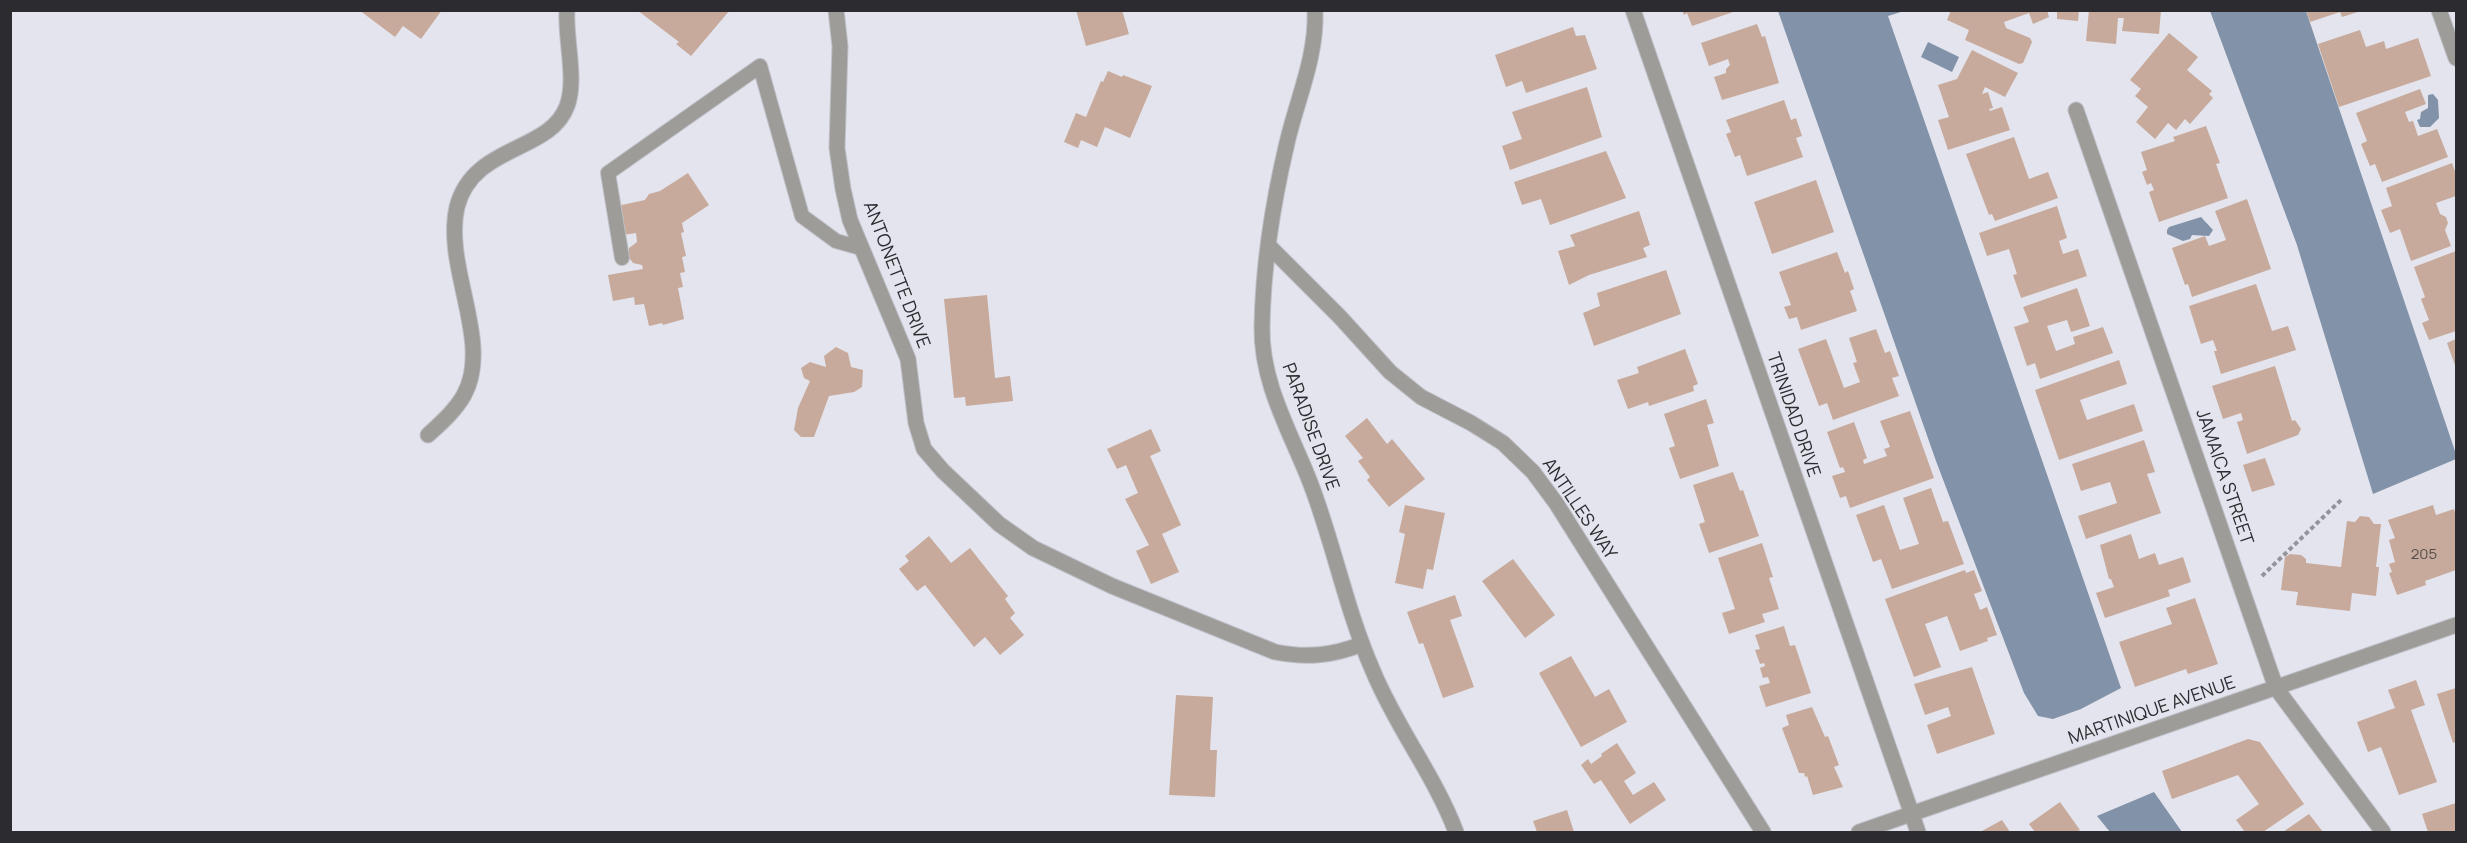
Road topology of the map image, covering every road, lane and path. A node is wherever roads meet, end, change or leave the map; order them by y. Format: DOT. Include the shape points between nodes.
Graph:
graph roads {
  1 [pos="567,10"];
  2 [pos="836,10"];
  3 [pos="1316,10"];
  4 [pos="1633,10"];
  5 [pos="2439,10"];
  6 [pos="2457,58"];
  7 [pos="2076,110"];
  8 [pos="1269,246"];
  9 [pos="861,248"];
  10 [pos="622,258"];
  11 [pos="428,435"];
  12 [pos="2341,500"];
  13 [pos="2262,576"];
  14 [pos="2457,625"];
  15 [pos="1362,644"];
  16 [pos="2276,688"];
  17 [pos="1911,815"];
  18 [pos="1456,832"];
  19 [pos="1763,832"];
  20 [pos="1859,832"];
  21 [pos="1918,832"];
  22 [pos="2383,832"];
  1 -- 11 [label="street" via="570,85 565,112 539,136 484,166 467,185 458,205 454,240 473,345 473,372 456,406"];
  2 -- 9 [label="street, ANTONETTE DRIVE" via="840,46 837,148 850,220"];
  3 -- 8 [label="street, PARADISE DRIVE" via="1312,51 1287,143"];
  4 -- 17 [label="street, TRINIDAD DRIVE"];
  5 -- 6 [label="street"];
  7 -- 16 [label="street, JAMAICA STREET"];
  8 -- 15 [label="street, PARADISE DRIVE" via="1262,328 1269,380 1311,487"];
  8 -- 19 [label="street, ANTILLES WAY" via="1404,385 1487,432 1533,472"];
  9 -- 10 [label="lane" via="836,241 802,216 760,66 608,173"];
  9 -- 15 [label="street, ANTONETTE DRIVE" via="908,359 916,423 924,449 999,524 1033,549 1085,575 1260,647 1291,655 1320,656"];
  12 -- 13 [label="path"];
  14 -- 16 [label="street, MARTINIQUE AVENUE"];
  15 -- 18 [label="street, PARADISE DRIVE" via="1391,711"];
  16 -- 17 [label="street, MARTINIQUE AVENUE"];
  16 -- 22 [label="street, JAMAICA STREET"];
  17 -- 20 [label="street, MARTINIQUE AVENUE"];
  17 -- 21 [label="street, TRINIDAD DRIVE"];
}
